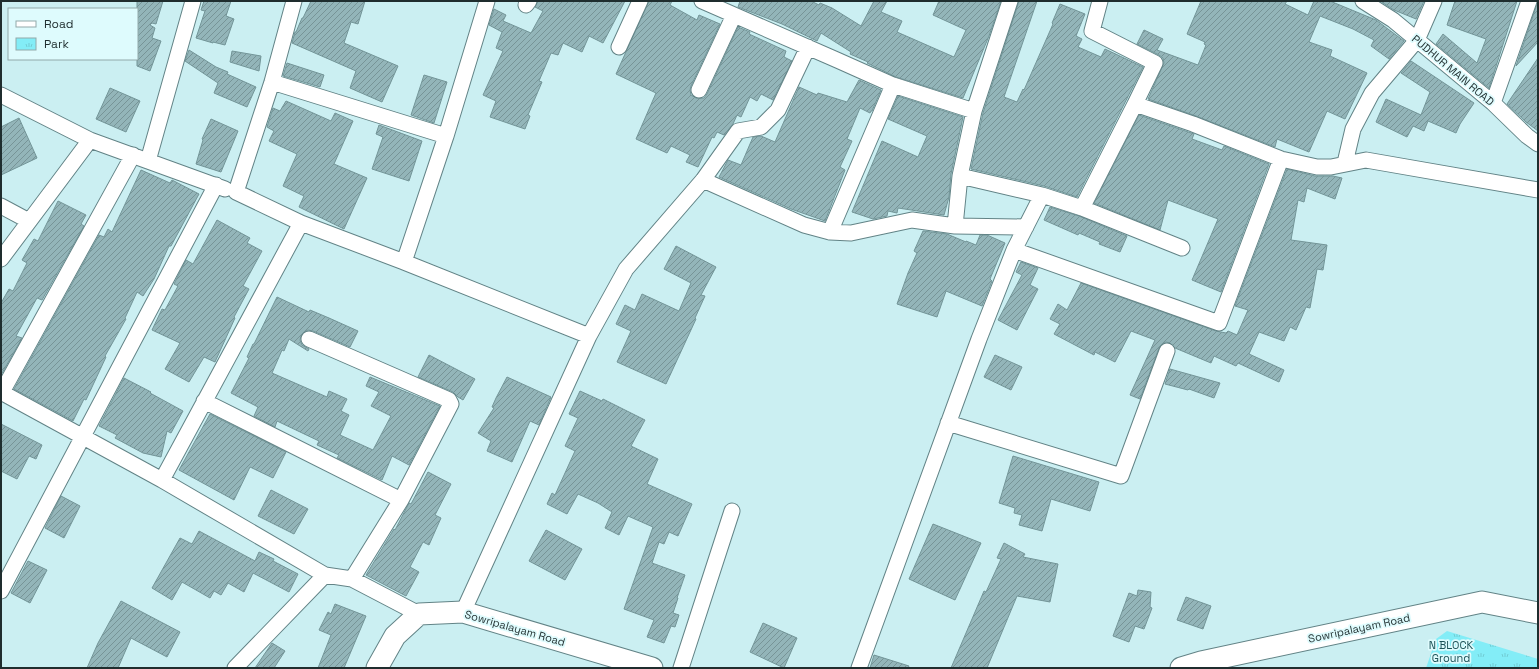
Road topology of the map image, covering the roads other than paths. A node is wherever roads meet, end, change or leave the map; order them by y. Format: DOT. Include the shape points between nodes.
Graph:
graph roads {
  1 [pos="193,1"];
  2 [pos="294,1"];
  3 [pos="487,1"];
  4 [pos="640,1"];
  5 [pos="702,1"];
  6 [pos="1010,1"];
  7 [pos="1100,1"];
  8 [pos="1363,1"];
  9 [pos="1434,1"];
  10 [pos="1529,1"];
  11 [pos="734,15"];
  12 [pos="1417,40"];
  13 [pos="619,47"];
  14 [pos="808,47"];
  15 [pos="272,82"];
  16 [pos="893,85"];
  17 [pos="699,90"];
  18 [pos="1,95"];
  19 [pos="1494,103"];
  20 [pos="1136,104"];
  21 [pos="974,111"];
  22 [pos="446,136"];
  23 [pos="90,140"];
  24 [pos="1538,144"];
  25 [pos="133,155"];
  26 [pos="1281,159"];
  27 [pos="148,161"];
  28 [pos="1345,163"];
  29 [pos="960,176"];
  30 [pos="703,180"];
  31 [pos="216,185"];
  32 [pos="1538,190"];
  33 [pos="236,192"];
  34 [pos="1042,195"];
  35 [pos="1,206"];
  36 [pos="1082,208"];
  37 [pos="29,221"];
  38 [pos="301,223"];
  39 [pos="954,226"];
  40 [pos="1026,227"];
  41 [pos="830,232"];
  42 [pos="1182,248"];
  43 [pos="1014,250"];
  44 [pos="1,259"];
  45 [pos="404,262"];
  46 [pos="589,336"];
  47 [pos="309,339"];
  48 [pos="1167,351"];
  49 [pos="1,392"];
  50 [pos="204,401"];
  51 [pos="948,424"];
  52 [pos="83,437"];
  53 [pos="162,480"];
  54 [pos="401,500"];
  55 [pos="732,510"];
  56 [pos="324,575"];
  57 [pos="352,578"];
  58 [pos="1,591"];
  59 [pos="463,612"];
  60 [pos="1538,613"];
  61 [pos="419,614"];
  62 [pos="235,668"];
  63 [pos="377,668"];
  64 [pos="652,668"];
  65 [pos="681,668"];
  66 [pos="859,668"];
  67 [pos="1181,668"];
  1 -- 27 [label="street"];
  2 -- 15 [label="street"];
  3 -- 22 [label="street"];
  4 -- 13 [label="street"];
  5 -- 11 [label="street"];
  6 -- 21 [label="street"];
  7 -- 20 [label="street" via="1092,31 1155,63"];
  8 -- 12 [label="street, PUDHUR MAIN ROAD" via="1393,20"];
  9 -- 12 [label="street"];
  10 -- 19 [label="street"];
  11 -- 14 [label="street"];
  11 -- 17 [label="street"];
  12 -- 19 [label="street, PUDHUR MAIN ROAD"];
  12 -- 28 [label="street" via="1372,93 1353,129"];
  14 -- 16 [label="street"];
  14 -- 30 [label="street" via="778,110 761,127 738,131"];
  15 -- 22 [label="street"];
  15 -- 33 [label="street"];
  16 -- 21 [label="street"];
  16 -- 41 [label="street"];
  18 -- 23 [label="street"];
  19 -- 24 [label="street, PUDHUR MAIN ROAD"];
  20 -- 26 [label="street"];
  20 -- 36 [label="street"];
  21 -- 29 [label="street"];
  22 -- 45 [label="street"];
  23 -- 25 [label="street"];
  23 -- 37 [label="street"];
  25 -- 27 [label="street"];
  25 -- 49 [label="street"];
  26 -- 28 [label="street" via="1317,167"];
  26 -- 43 [label="street" via="1219,323"];
  27 -- 31 [label="street"];
  28 -- 32 [label="street" via="1366,160"];
  29 -- 34 [label="street"];
  29 -- 39 [label="street"];
  30 -- 41 [label="street" via="804,225"];
  30 -- 46 [label="street" via="626,269"];
  31 -- 33 [label="street"];
  31 -- 52 [label="street"];
  33 -- 38 [label="street"];
  34 -- 36 [label="street"];
  34 -- 40 [label="street"];
  35 -- 37 [label="street"];
  36 -- 42 [label="street"];
  37 -- 44 [label="street"];
  38 -- 45 [label="street"];
  38 -- 50 [label="street"];
  39 -- 40 [label="street"];
  39 -- 41 [label="street" via="912,220 851,233"];
  40 -- 43 [label="street"];
  43 -- 51 [label="street"];
  45 -- 46 [label="street"];
  46 -- 59 [label="street"];
  47 -- 54 [label="street" via="449,400 451,404"];
  48 -- 51 [label="street" via="1121,476"];
  49 -- 52 [label="street"];
  50 -- 53 [label="street"];
  50 -- 54 [label="street"];
  51 -- 66 [label="street"];
  52 -- 53 [label="street"];
  52 -- 58 [label="street"];
  53 -- 56 [label="street"];
  54 -- 57 [label="street"];
  55 -- 65 [label="street"];
  56 -- 57 [label="street"];
  56 -- 62 [label="street"];
  57 -- 61 [label="street"];
  59 -- 61 [label="street, Sowripalayam Road"];
  59 -- 64 [label="street, Sowripalayam Road"];
  60 -- 67 [label="street, Sowripalayam Road" via="1482,602"];
  61 -- 63 [label="street" via="395,636"];
}
